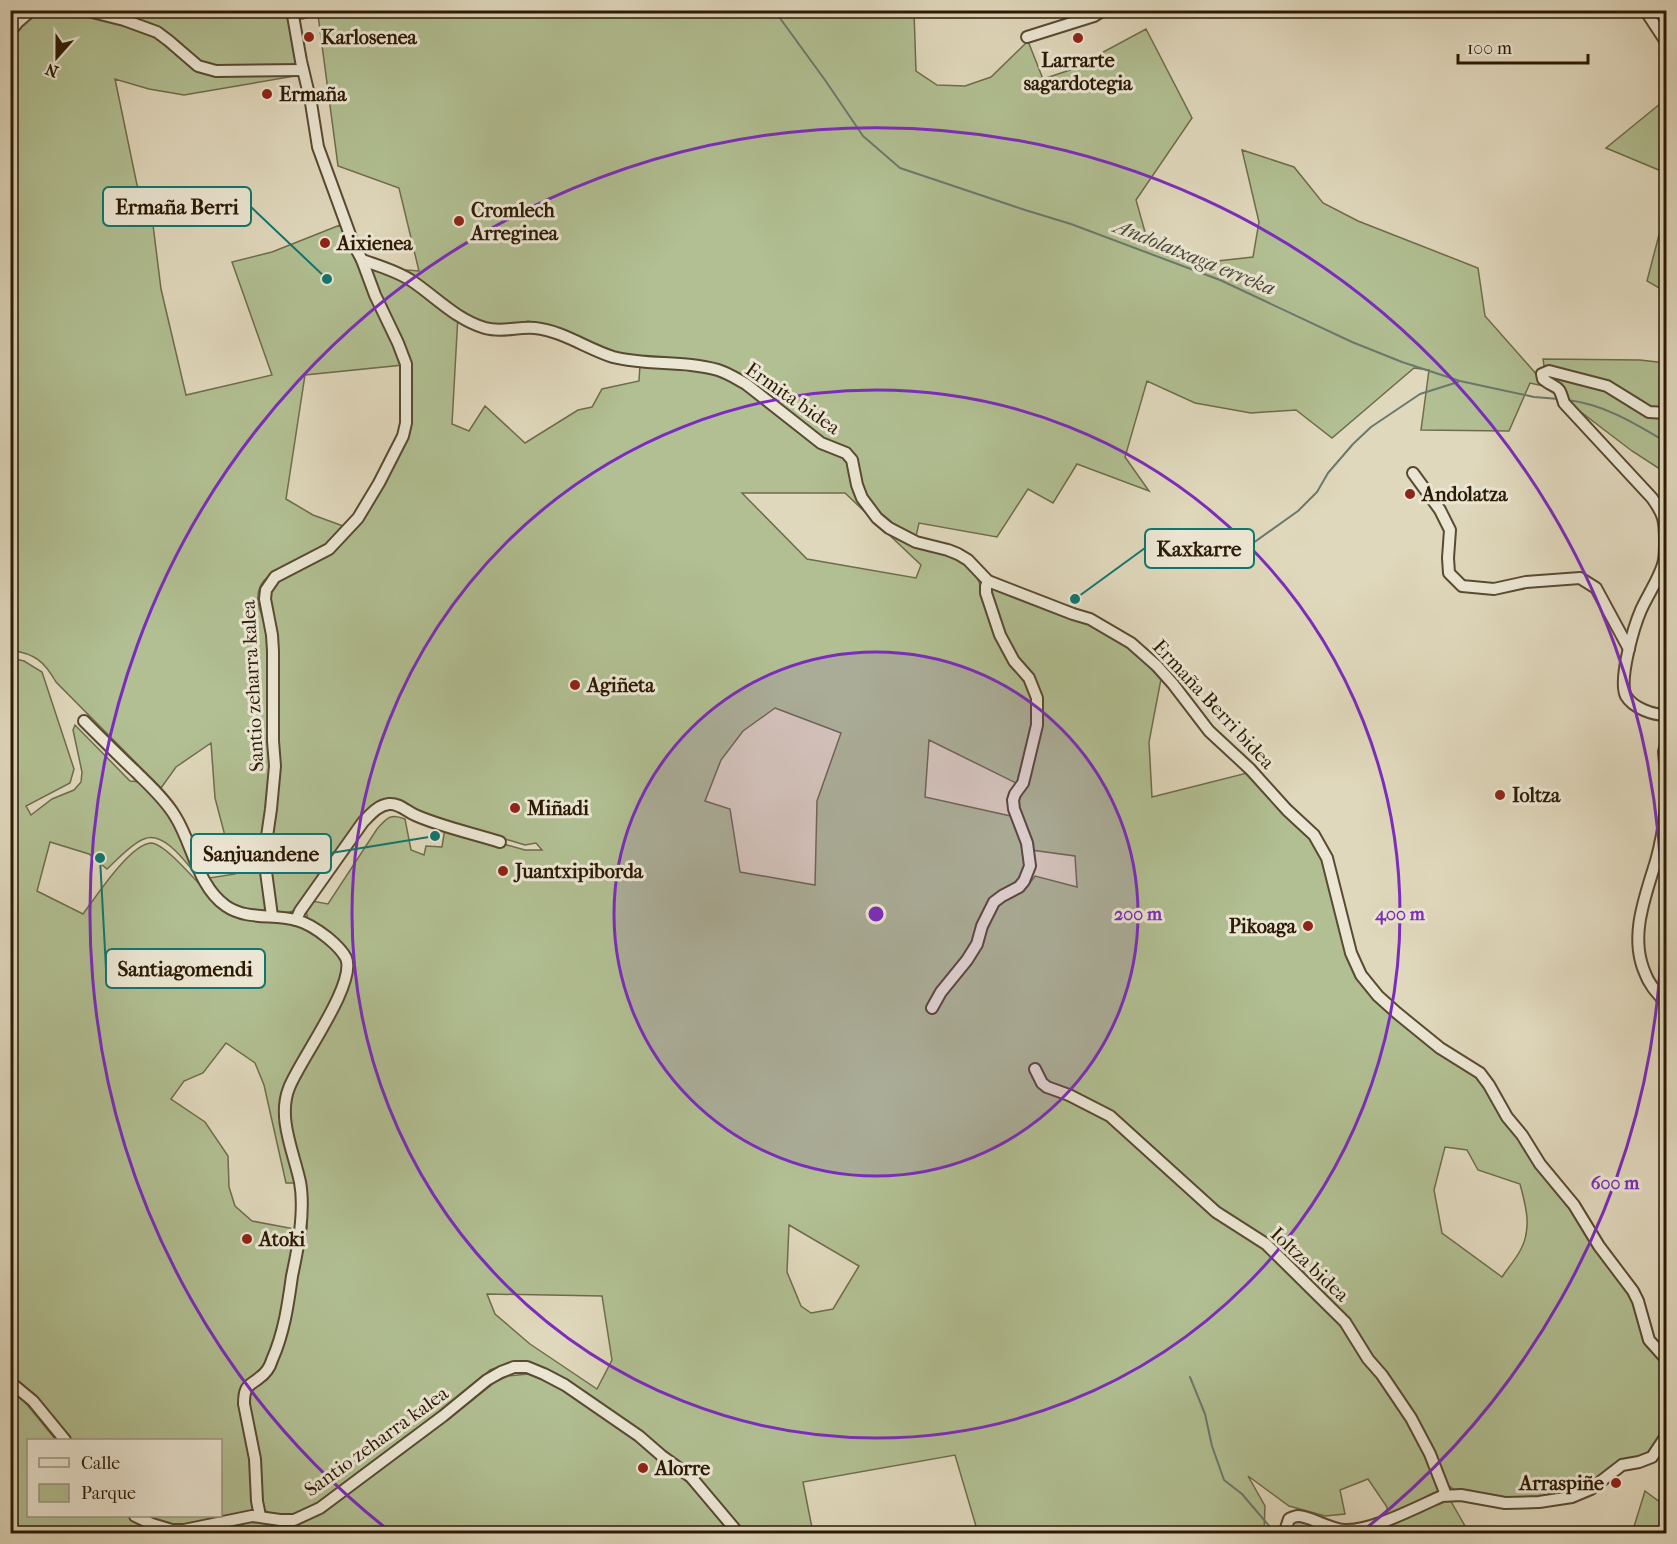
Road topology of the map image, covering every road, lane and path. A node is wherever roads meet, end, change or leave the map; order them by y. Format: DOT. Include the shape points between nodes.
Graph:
graph roads {
  1 [pos="21,10"];
  2 [pos="32,10"];
  3 [pos="84,10"];
  4 [pos="292,10"];
  5 [pos="1104,10"];
  6 [pos="1646,10"];
  7 [pos="18,22"];
  8 [pos="10,32"];
  9 [pos="1027,37"];
  10 [pos="1666,42"];
  11 [pos="303,70"];
  12 [pos="364,264"];
  13 [pos="1666,413"];
  14 [pos="1413,473"];
  15 [pos="988,581"];
  16 [pos="1629,648"];
  17 [pos="1666,715"];
  18 [pos="84,721"];
  19 [pos="1666,744"];
  20 [pos="1666,773"];
  21 [pos="1666,807"];
  22 [pos="500,842"];
  23 [pos="272,916"];
  24 [pos="296,920"];
  25 [pos="1666,1003"];
  26 [pos="932,1008"];
  27 [pos="1035,1070"];
  28 [pos="1666,1359"];
  29 [pos="10,1382"];
  30 [pos="1666,1436"];
  31 [pos="65,1439"];
  32 [pos="1446,1495"];
  33 [pos="260,1516"];
  34 [pos="139,1517"];
  35 [pos="739,1533"];
  36 [pos="1284,1533"];
  1 -- 7 [label="street"];
  2 -- 7 [label="street"];
  3 -- 11 [label="street" via="157,32 198,66 211,70"];
  4 -- 11 [label="street"];
  5 -- 9 [label="street"];
  6 -- 10 [label="street"];
  7 -- 8 [label="street"];
  11 -- 12 [label="street" via="318,147"];
  12 -- 15 [label="street, Ermita bidea" via="387,268 410,280 477,326 499,331 537,328 615,357 720,370 746,384 821,443 846,453 852,460 862,498 883,523 916,542 958,554"];
  12 -- 23 [label="street, Santio zeharra kalea" via="406,364 406,423 403,436 358,518 329,549 275,577 266,590 273,651 275,766 264,857"];
  13 -- 16 [label="street" via="1649,412 1607,386 1549,371 1542,374 1543,379 1558,386 1563,399 1652,498 1665,522 1664,561"];
  14 -- 16 [label="street" via="1450,530 1449,573 1462,586 1494,589 1580,578 1596,588"];
  15 -- 26 [label="street" via="986,592 1000,635 1029,678 1037,698 1037,725 1023,783 1013,800 1030,866 1019,887 994,902 973,952"];
  15 -- 28 [label="street, Ermaña Berri bidea" via="1090,619 1142,651 1209,731 1314,835 1327,858 1351,953 1361,975 1397,1013 1451,1056 1480,1073 1507,1117 1633,1291 1649,1340"];
  16 -- 17 [label="street" via="1623,683 1626,696 1647,711"];
  18 -- 23 [label="street" via="175,815 215,897 239,912"];
  19 -- 20 [label="street"];
  21 -- 25 [label="street" via="1642,909 1638,948 1645,975"];
  22 -- 24 [label="street" via="387,804 363,822"];
  23 -- 24 [label="street"];
  24 -- 33 [label="street" via="333,942 344,953 347,970 330,1014 288,1090 285,1124 300,1184 300,1232 282,1335 272,1363 246,1390 244,1404 255,1459"];
  27 -- 32 [label="street, Ioltza bidea" via="1047,1087 1110,1116 1216,1212 1266,1244 1345,1322 1411,1418"];
  29 -- 31 [label="street" via="33,1401"];
  30 -- 32 [label="street" via="1652,1456 1622,1465 1591,1489 1572,1497 1539,1503 1505,1503"];
  32 -- 36 [label="street" via="1354,1530 1297,1516 1289,1519"];
  33 -- 34 [label="street, Santio zeharra kalea" via="184,1530 172,1530"];
  33 -- 35 [label="street, Santio zeharra kalea" via="294,1520 320,1508 487,1380 514,1367 527,1367 565,1385 639,1436 691,1477"];
}
